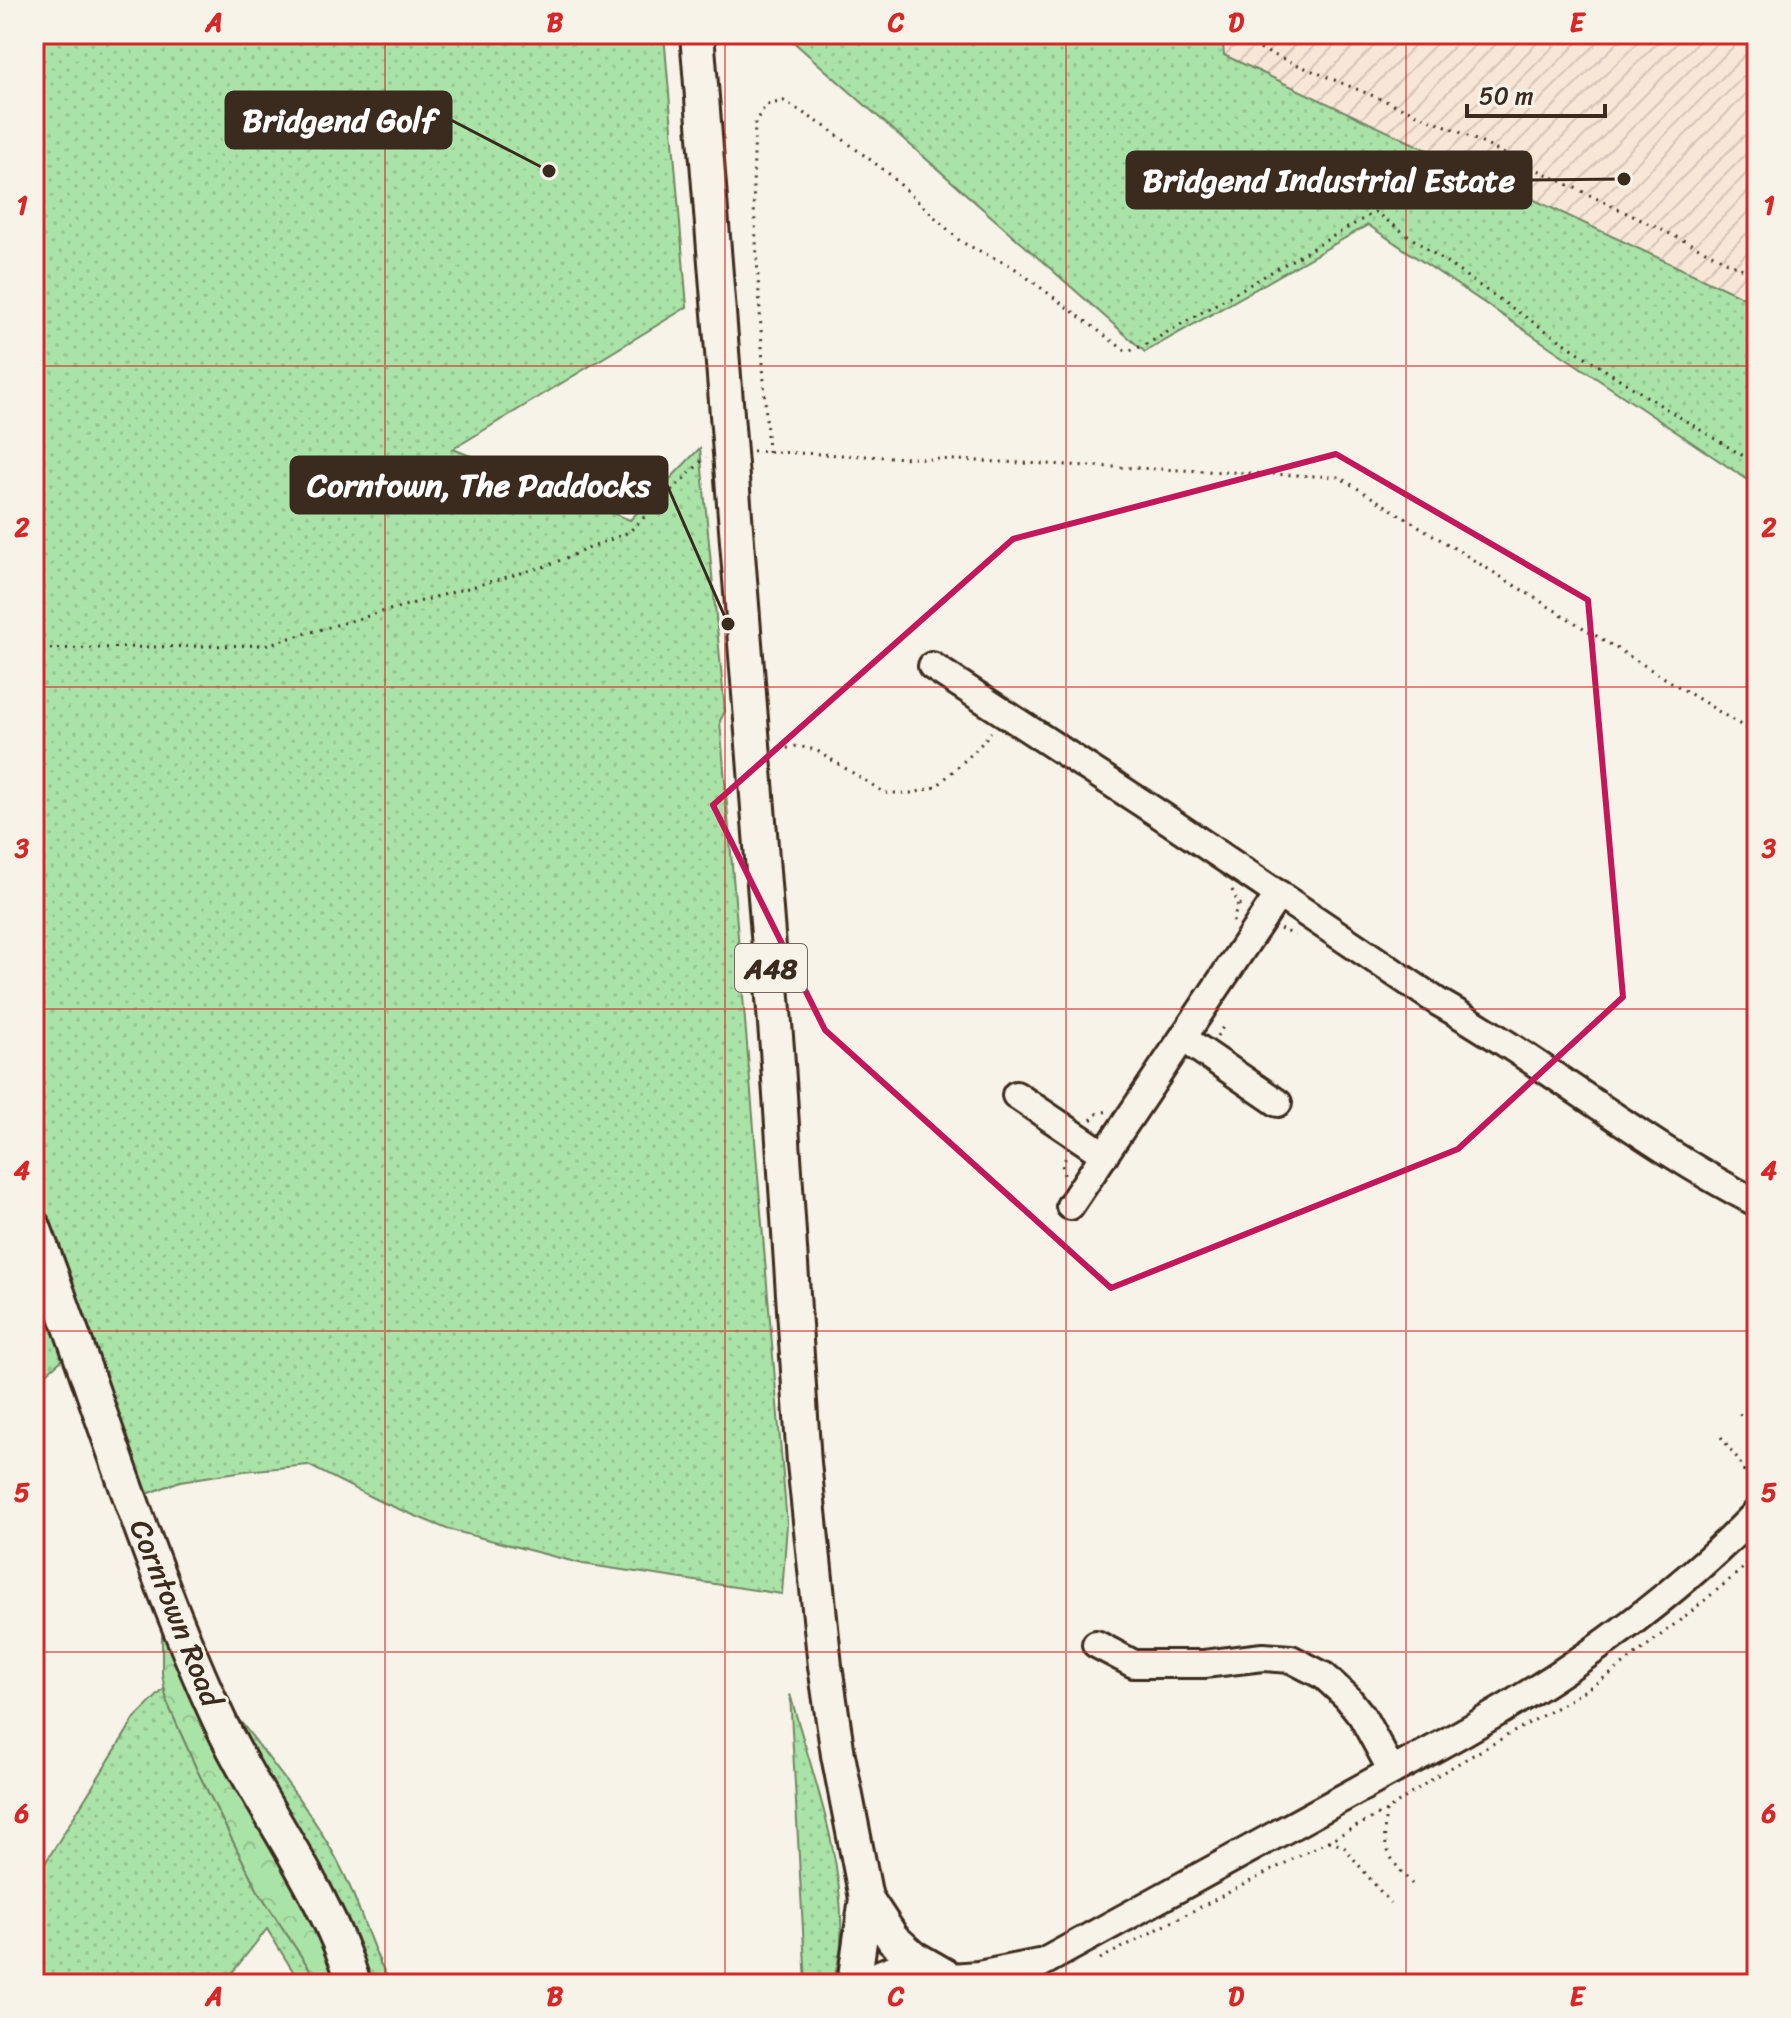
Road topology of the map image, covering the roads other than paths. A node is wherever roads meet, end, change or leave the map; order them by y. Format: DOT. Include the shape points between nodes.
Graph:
graph roads {
  1 [pos="697,34"];
  2 [pos="932,666"];
  3 [pos="1279,894"];
  4 [pos="1183,1038"];
  5 [pos="1016,1095"];
  6 [pos="1278,1103"];
  7 [pos="1105,1155"];
  8 [pos="1757,1203"];
  9 [pos="1070,1206"];
  10 [pos="34,1227"];
  11 [pos="1757,1512"];
  12 [pos="1096,1644"];
  13 [pos="1392,1771"];
  14 [pos="866,1898"];
  15 [pos="1047,1961"];
  16 [pos="948,1977"];
  17 [pos="354,1984"];
  18 [pos="854,1984"];
  19 [pos="868,1984"];
  20 [pos="1015,1984"];
  1 -- 14 [label="main road, A48" via="813,1568 836,1740"];
  2 -- 3 [label="street"];
  3 -- 4 [label="street"];
  3 -- 8 [label="street" via="1714,1181"];
  4 -- 6 [label="street"];
  4 -- 7 [label="street"];
  5 -- 7 [label="street"];
  7 -- 9 [label="street"];
  10 -- 17 [label="main road, Corntown Road" via="186,1647 218,1720 315,1894"];
  11 -- 13 [label="street" via="1634,1623 1509,1706"];
  12 -- 13 [label="street" via="1134,1664 1291,1659 1324,1676 1347,1697"];
  13 -- 15 [label="street"];
  14 -- 16 [label="main road, A48" via="893,1939"];
  14 -- 18 [label="main road, A48"];
  15 -- 16 [label="street"];
  15 -- 20 [label="street"];
  16 -- 19 [label="main road" via="909,1967"];
}
